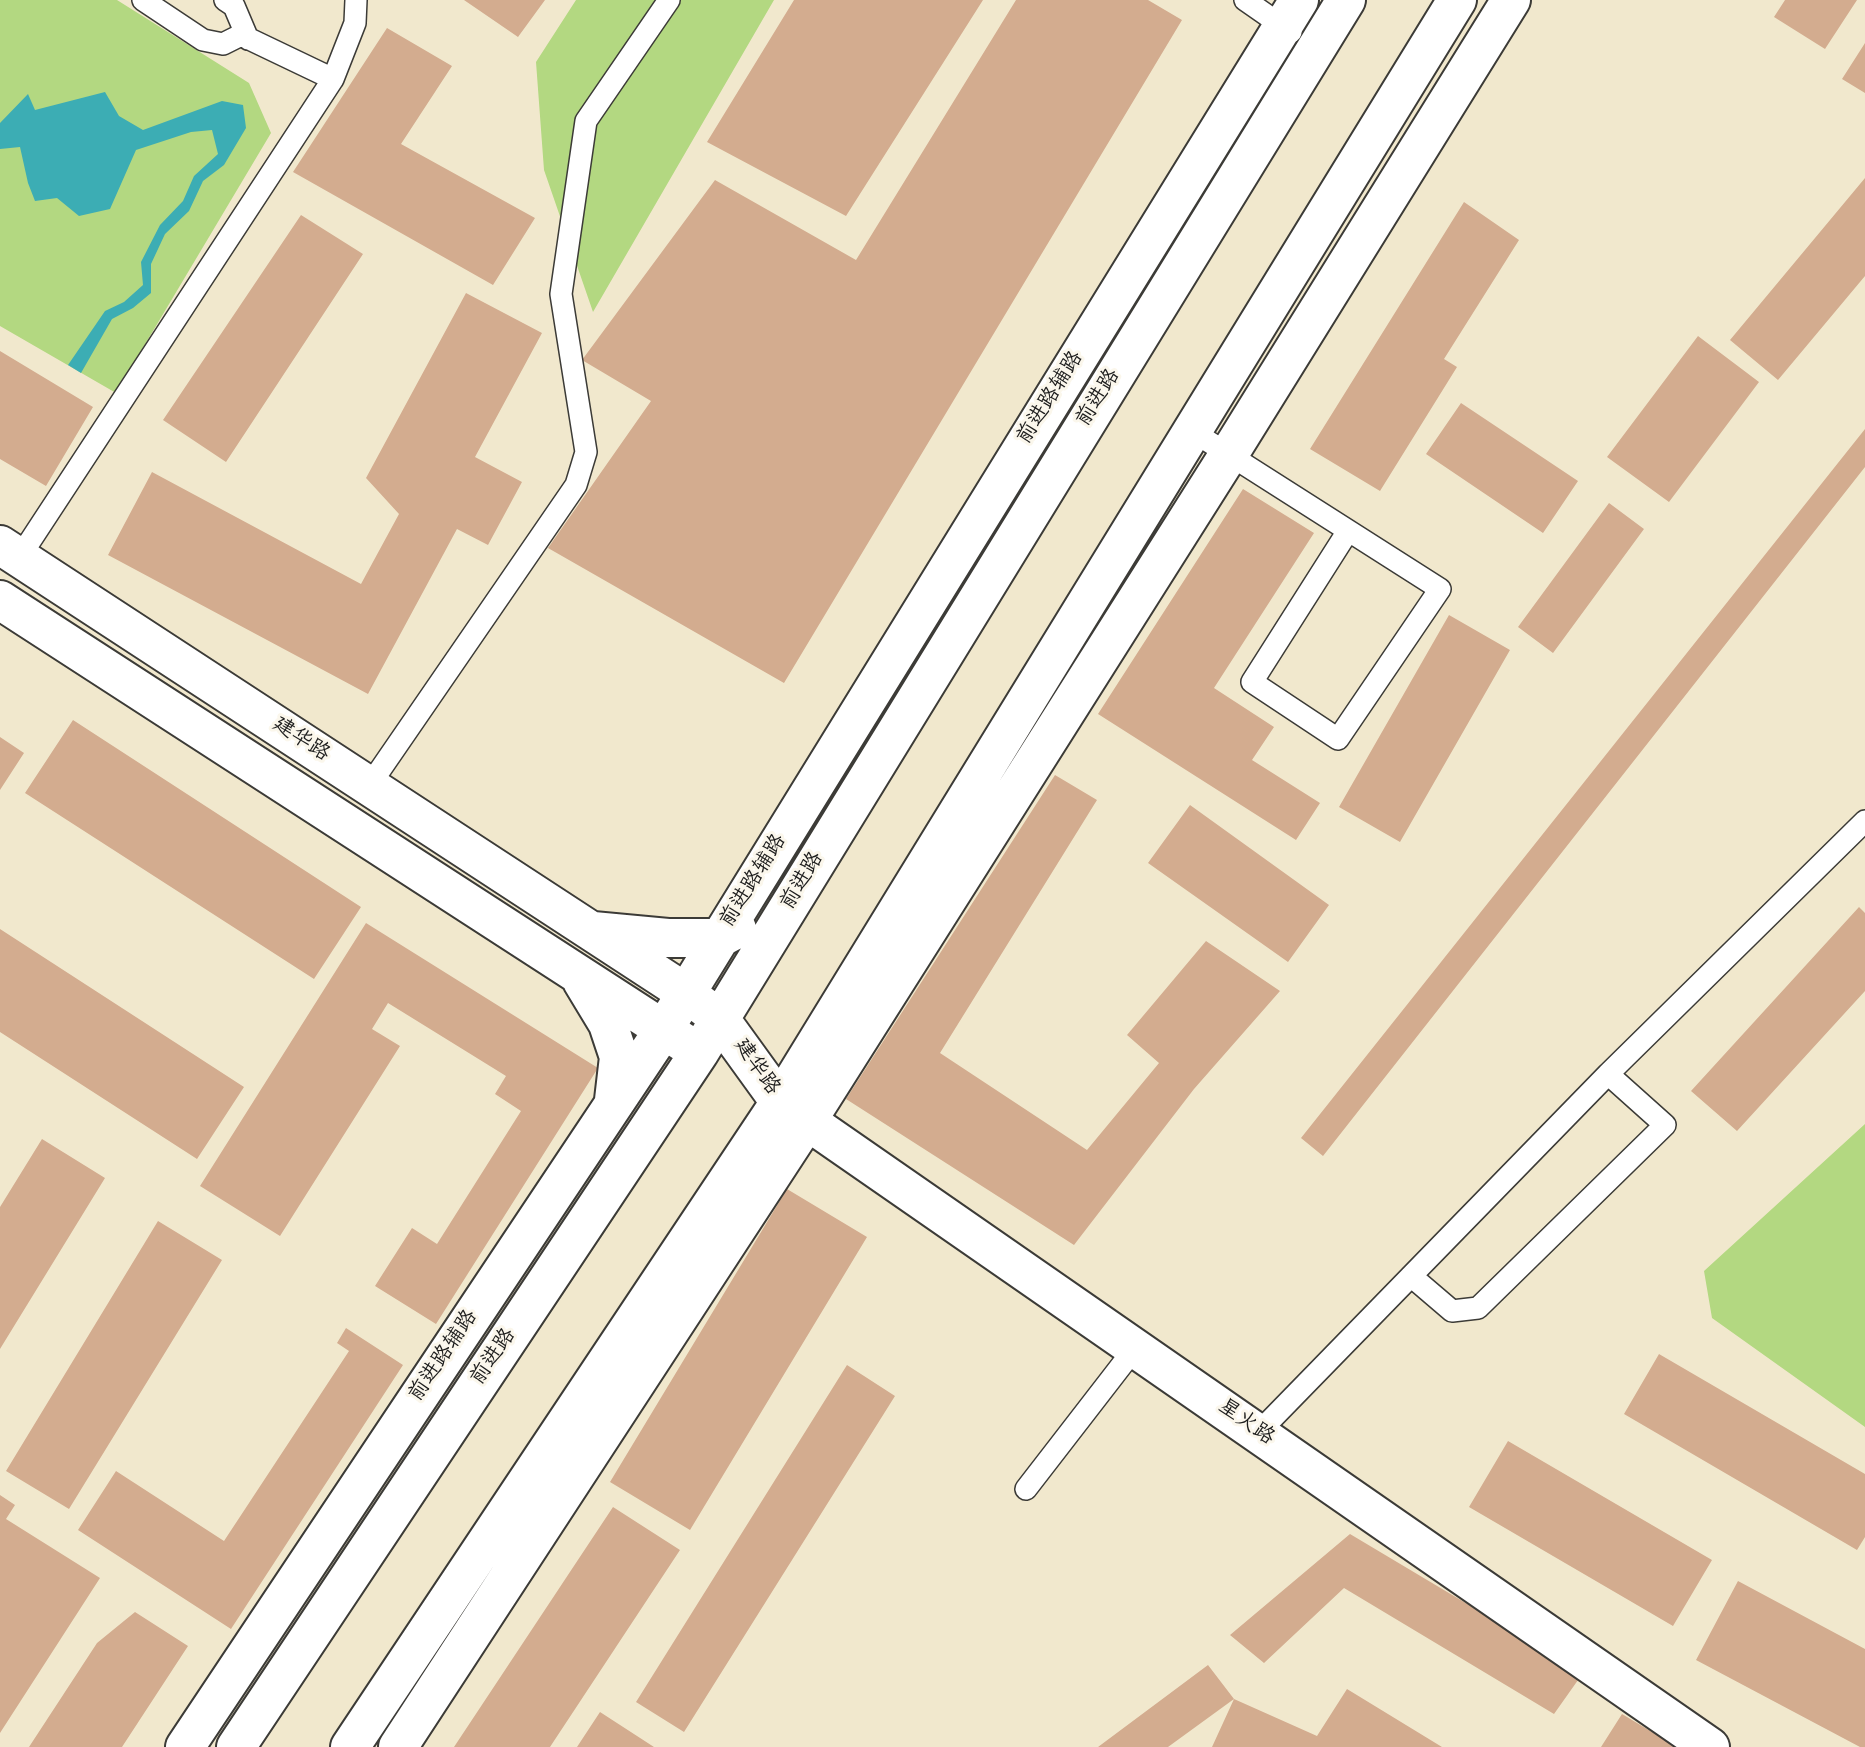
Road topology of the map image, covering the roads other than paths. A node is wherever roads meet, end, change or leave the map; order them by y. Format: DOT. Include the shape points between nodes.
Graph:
graph roads {
  1 [pos="143,0"];
  2 [pos="225,0"];
  3 [pos="356,0"];
  4 [pos="669,0"];
  5 [pos="1245,0"];
  6 [pos="1346,0"];
  7 [pos="1457,0"];
  8 [pos="1511,0"];
  9 [pos="1290,13"];
  10 [pos="248,38"];
  11 [pos="1316,49"];
  12 [pos="333,79"];
  13 [pos="1192,430"];
  14 [pos="1229,454"];
  15 [pos="1348,531"];
  16 [pos="9,551"];
  17 [pos="0,600"];
  18 [pos="369,786"];
  19 [pos="1865,821"];
  20 [pos="811,869"];
  21 [pos="588,930"];
  22 [pos="720,937"];
  23 [pos="577,973"];
  24 [pos="686,993"];
  25 [pos="720,1019"];
  26 [pos="664,1029"];
  27 [pos="699,1053"];
  28 [pos="1608,1074"];
  29 [pos="613,1104"];
  30 [pos="794,1111"];
  31 [pos="594,1209"];
  32 [pos="1411,1276"];
  33 [pos="1135,1349"];
  34 [pos="1258,1433"];
  35 [pos="1026,1489"];
  36 [pos="186,1747"];
  37 [pos="236,1747"];
  38 [pos="350,1747"];
  39 [pos="398,1747"];
  40 [pos="1710,1747"];
  1 -- 10 [label="lane" via="202,40 223,44 241,35"];
  2 -- 10 [label="lane" via="234,6"];
  3 -- 12 [label="lane" via="355,23"];
  4 -- 18 [label="lane" via="586,121 561,294 586,452 576,485"];
  5 -- 9 [label="lane"];
  6 -- 11 [label="main road, 前进路"];
  7 -- 13 [label="main road"];
  8 -- 14 [label="main road"];
  9 -- 11 [label="lane"];
  9 -- 22 [label="main road, 前进路辅路"];
  10 -- 12 [label="lane"];
  11 -- 20 [label="main road, 前进路"];
  12 -- 16 [label="lane"];
  13 -- 14 [label="lane"];
  13 -- 30 [label="main road"];
  14 -- 15 [label="lane"];
  14 -- 30 [label="main road"];
  15 -- 15 [label="lane" via="1440,589 1338,739 1252,682"];
  16 -- 18 [label="main road, 建华路"];
  17 -- 23 [label="main road, 建华路"];
  18 -- 21 [label="main road, 建华路"];
  19 -- 28 [label="lane"];
  20 -- 22 [label="main road" via="761,917"];
  20 -- 25 [label="main road, 前进路"];
  21 -- 22 [label="main road"];
  21 -- 24 [label="main road, 建华路"];
  22 -- 24 [label="main road, 前进路辅路"];
  23 -- 26 [label="main road, 建华路"];
  23 -- 29 [label="main road" via="608,1024 619,1057"];
  24 -- 25 [label="main road, 建华路"];
  24 -- 26 [label="main road, 前进路辅路"];
  25 -- 27 [label="main road, 前进路"];
  25 -- 30 [label="main road, 建华路"];
  26 -- 27 [label="main road, 建华路"];
  26 -- 29 [label="main road, 前进路辅路"];
  27 -- 30 [label="main road, 建华路"];
  27 -- 31 [label="main road, 前进路"];
  28 -- 32 [label="lane"];
  28 -- 32 [label="lane" via="1665,1125 1478,1308 1452,1311"];
  29 -- 31 [label="main road" via="611,1145"];
  29 -- 36 [label="main road, 前进路辅路"];
  30 -- 33 [label="main road, 星火路"];
  30 -- 38 [label="main road"];
  30 -- 39 [label="main road"];
  31 -- 37 [label="main road, 前进路"];
  32 -- 34 [label="lane"];
  33 -- 34 [label="main road, 星火路"];
  33 -- 35 [label="lane"];
  34 -- 40 [label="main road, 星火路"];
}
